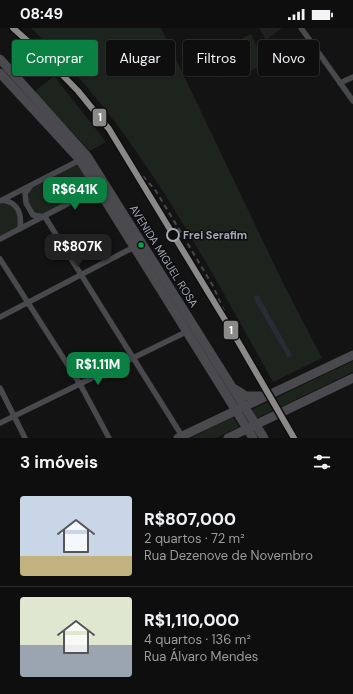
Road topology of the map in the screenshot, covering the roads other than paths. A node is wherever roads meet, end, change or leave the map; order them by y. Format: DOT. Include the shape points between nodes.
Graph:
graph roads {
  1 [pos="301,28"];
  2 [pos="0,59"];
  3 [pos="0,73"];
  4 [pos="353,77"];
  5 [pos="340,83"];
  6 [pos="353,101"];
  7 [pos="84,158"];
  8 [pos="32,186"];
  9 [pos="102,186"];
  10 [pos="2,200"];
  11 [pos="45,217"];
  12 [pos="20,229"];
  13 [pos="0,239"];
  14 [pos="134,247"];
  15 [pos="0,259"];
  16 [pos="82,275"];
  17 [pos="28,302"];
  18 [pos="0,317"];
  19 [pos="188,331"];
  20 [pos="353,355"];
  21 [pos="132,359"];
  22 [pos="353,378"];
  23 [pos="80,384"];
  24 [pos="231,385"];
  25 [pos="0,388"];
  26 [pos="268,396"];
  27 [pos="245,407"];
  28 [pos="236,411"];
  29 [pos="14,416"];
  30 [pos="0,423"];
  31 [pos="256,424"];
  32 [pos="247,429"];
  33 [pos="180,437"];
  34 [pos="25,438"];
  35 [pos="109,438"];
  36 [pos="228,438"];
  37 [pos="253,438"];
  38 [pos="264,438"];
  1 -- 5 [label="street"];
  2 -- 7 [label="main road, AVENIDA MIGUEL ROSA"];
  3 -- 7 [label="main road, AVENIDA MIGUEL ROSA"];
  4 -- 5 [label="street"];
  5 -- 6 [label="street"];
  7 -- 8 [label="street"];
  7 -- 9 [label="main road, AVENIDA MIGUEL ROSA"];
  8 -- 10 [label="street"];
  8 -- 11 [label="street" via="25,193 26,203 33,215"];
  9 -- 11 [label="street"];
  9 -- 14 [label="main road, AVENIDA MIGUEL ROSA"];
  9 -- 24 [label="main road, AVENIDA MIGUEL ROSA"];
  10 -- 12 [label="street" via="17,207 21,218"];
  11 -- 12 [label="street"];
  11 -- 16 [label="street"];
  12 -- 13 [label="street"];
  14 -- 16 [label="street"];
  14 -- 19 [label="main road, AVENIDA MIGUEL ROSA"];
  15 -- 17 [label="street"];
  16 -- 17 [label="street"];
  16 -- 21 [label="street"];
  17 -- 18 [label="street"];
  17 -- 23 [label="street"];
  19 -- 21 [label="street"];
  19 -- 28 [label="main road, AVENIDA MIGUEL ROSA"];
  20 -- 26 [label="main road"];
  21 -- 23 [label="street"];
  21 -- 33 [label="street"];
  22 -- 31 [label="main road"];
  23 -- 29 [label="street"];
  23 -- 35 [label="street"];
  24 -- 26 [label="main road" via="246,396"];
  24 -- 27 [label="main road, AVENIDA MIGUEL ROSA"];
  25 -- 29 [label="street"];
  26 -- 27 [label="main road"];
  27 -- 28 [label="main road"];
  27 -- 31 [label="main road, AVENIDA MIGUEL ROSA"];
  28 -- 32 [label="main road, AVENIDA MIGUEL ROSA"];
  28 -- 33 [label="main road"];
  29 -- 30 [label="street"];
  29 -- 34 [label="street"];
  31 -- 32 [label="main road"];
  31 -- 38 [label="main road, AVENIDA MIGUEL ROSA"];
  32 -- 36 [label="main road"];
  32 -- 37 [label="main road, AVENIDA MIGUEL ROSA"];
}
